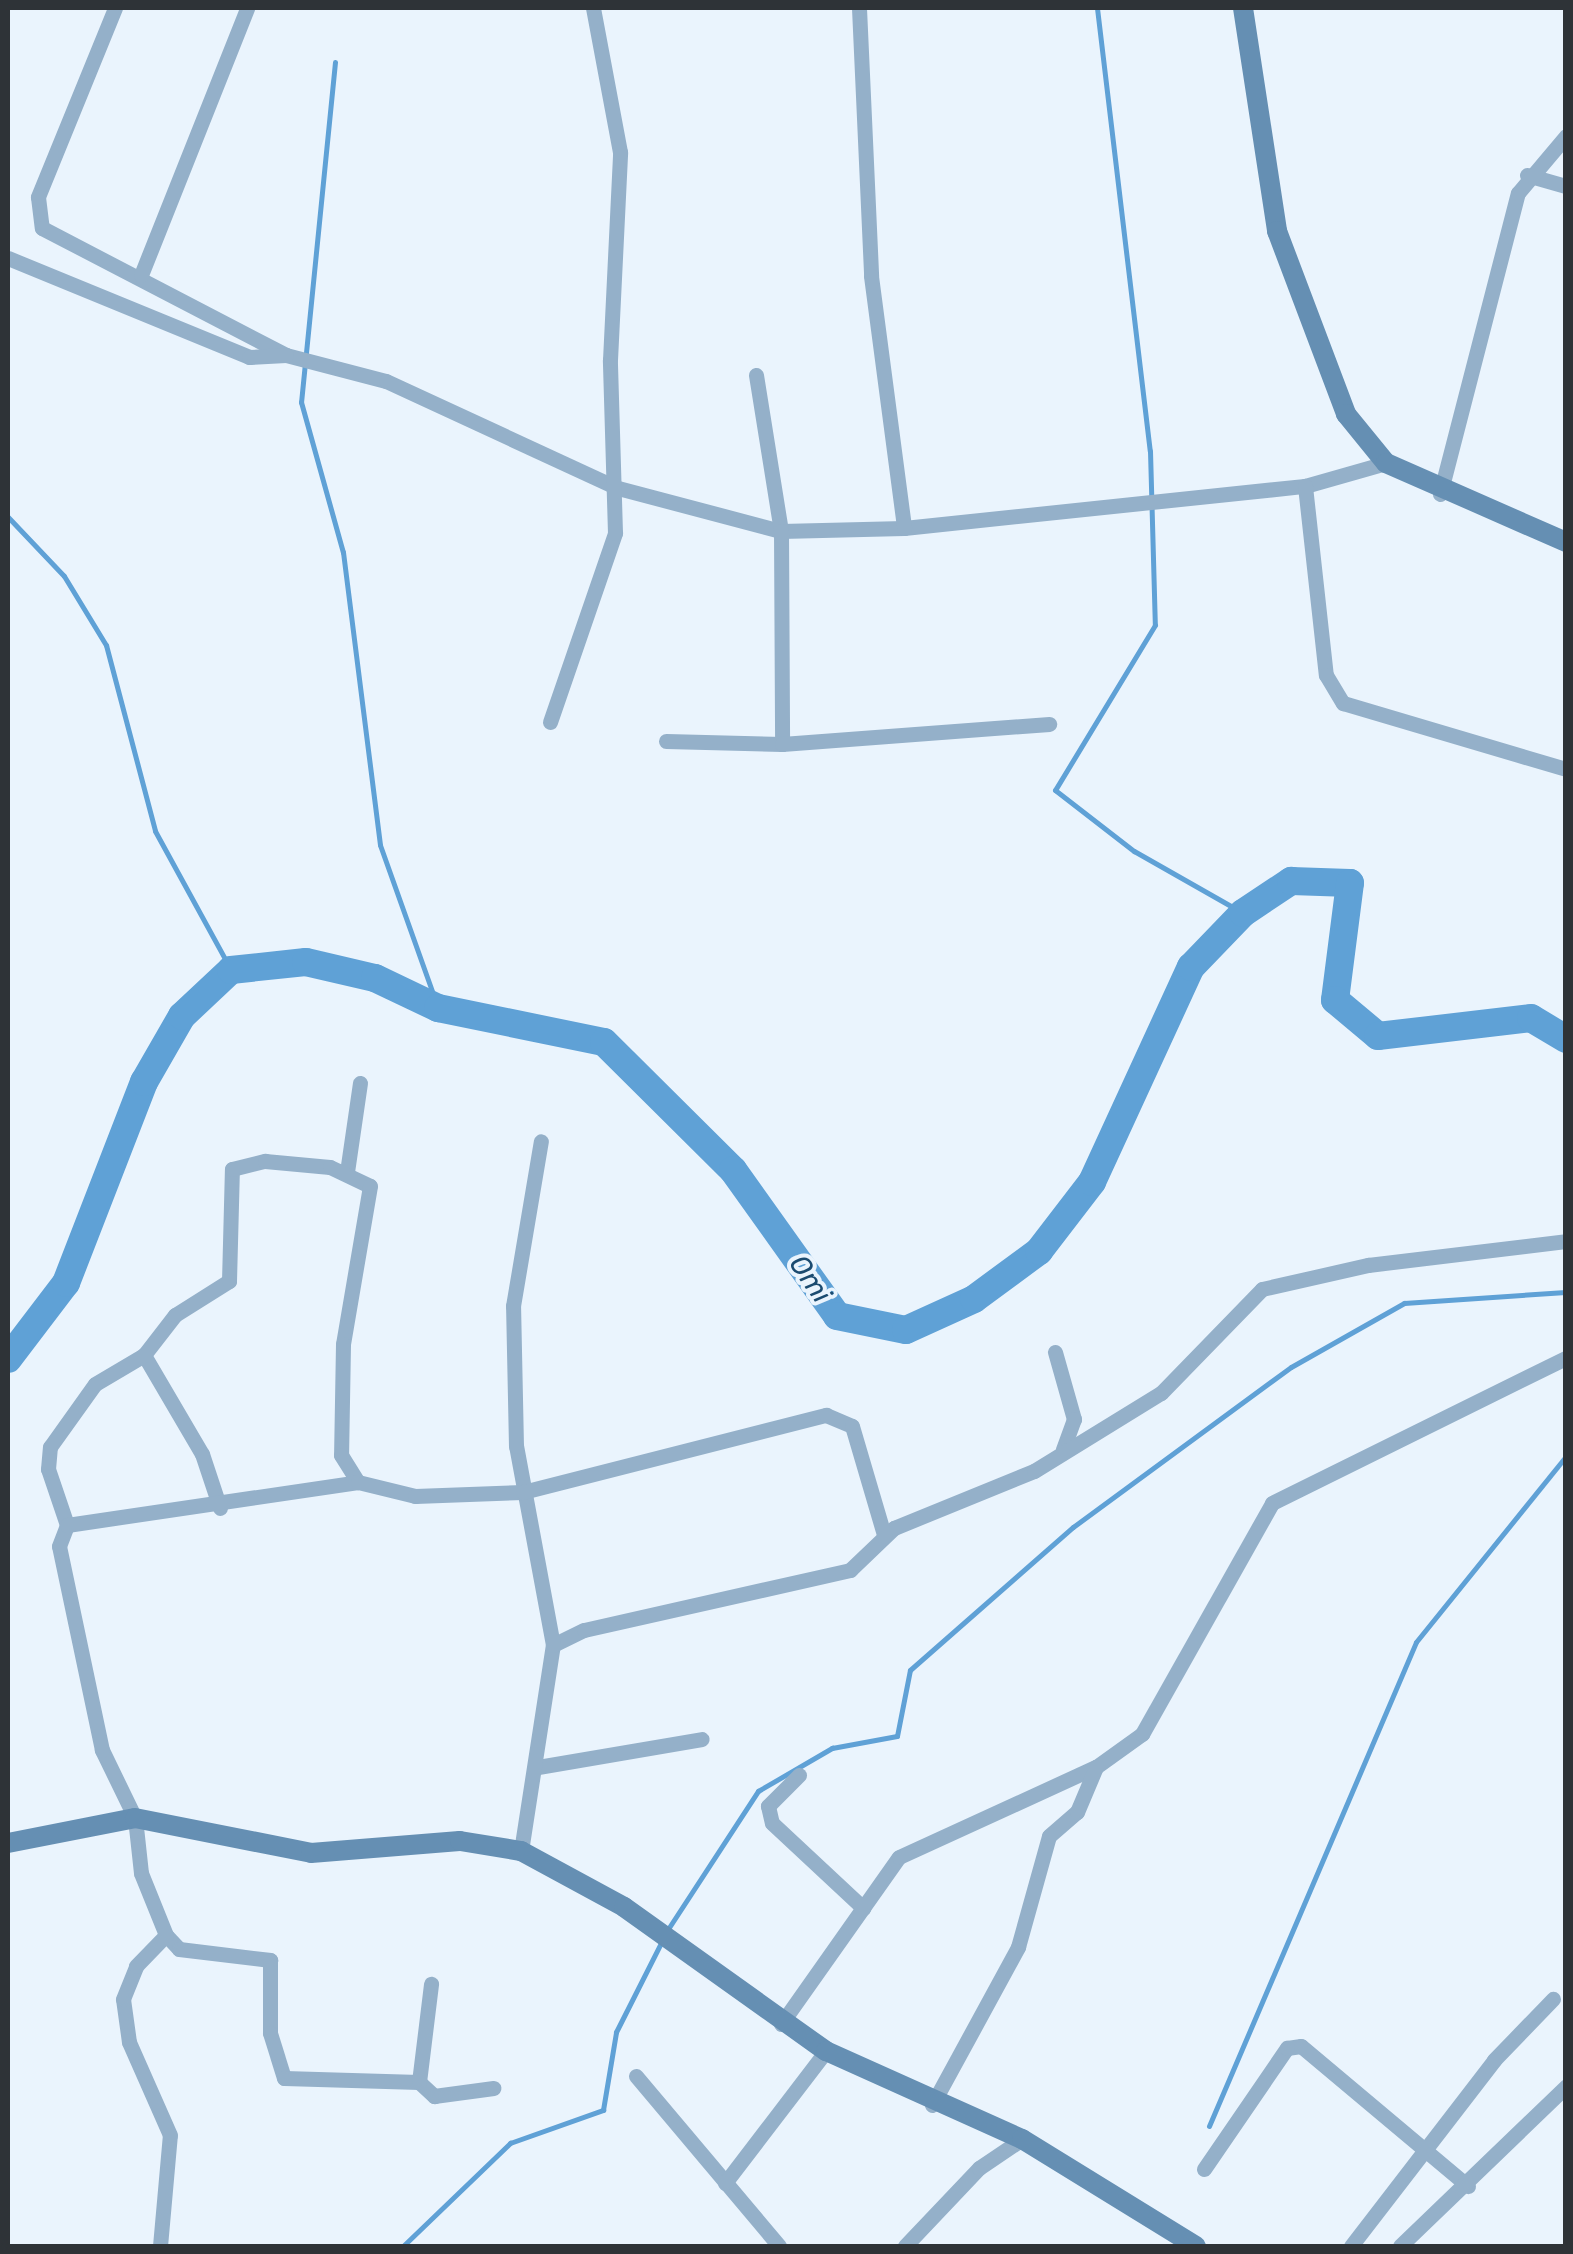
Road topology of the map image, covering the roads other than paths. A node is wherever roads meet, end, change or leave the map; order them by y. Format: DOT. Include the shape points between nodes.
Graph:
graph roads {
  1 [pos="115,8"];
  2 [pos="247,8"];
  3 [pos="593,8"];
  4 [pos="859,8"];
  5 [pos="1243,8"];
  6 [pos="1566,136"];
  7 [pos="1527,175"];
  8 [pos="1566,186"];
  9 [pos="8,258"];
  10 [pos="141,275"];
  11 [pos="293,356"];
  12 [pos="756,375"];
  13 [pos="1386,463"];
  14 [pos="1304,486"];
  15 [pos="618,488"];
  16 [pos="1440,494"];
  17 [pos="904,528"];
  18 [pos="781,531"];
  19 [pos="1566,542"];
  20 [pos="550,722"];
  21 [pos="1049,724"];
  22 [pos="666,741"];
  23 [pos="782,744"];
  24 [pos="1566,769"];
  25 [pos="360,1082"];
  26 [pos="540,1141"];
  27 [pos="347,1172"];
  28 [pos="1566,1242"];
  29 [pos="1055,1352"];
  30 [pos="144,1354"];
  31 [pos="1566,1358"];
  32 [pos="1056,1456"];
  33 [pos="358,1482"];
  34 [pos="523,1492"];
  35 [pos="220,1508"];
  36 [pos="66,1525"];
  37 [pos="884,1535"];
  38 [pos="553,1645"];
  39 [pos="702,1739"];
  40 [pos="538,1767"];
  41 [pos="1096,1767"];
  42 [pos="799,1775"];
  43 [pos="135,1818"];
  44 [pos="8,1843"];
  45 [pos="521,1851"];
  46 [pos="862,1908"];
  47 [pos="166,1936"];
  48 [pos="431,1984"];
  49 [pos="1553,1999"];
  50 [pos="782,2024"];
  51 [pos="826,2050"];
  52 [pos="636,2076"];
  53 [pos="419,2082"];
  54 [pos="1566,2086"];
  55 [pos="492,2088"];
  56 [pos="932,2106"];
  57 [pos="1022,2138"];
  58 [pos="1432,2152"];
  59 [pos="1204,2169"];
  60 [pos="724,2182"];
  61 [pos="1468,2186"];
  62 [pos="160,2246"];
  63 [pos="779,2246"];
  64 [pos="905,2246"];
  65 [pos="1196,2246"];
  66 [pos="1351,2246"];
  67 [pos="1400,2246"];
  1 -- 10 [label="street" via="38,197 42,228"];
  2 -- 10 [label="street"];
  3 -- 15 [label="street" via="620,152 610,360"];
  4 -- 17 [label="street" via="871,276"];
  5 -- 13 [label="street" via="1277,231 1346,414"];
  6 -- 7 [label="street"];
  7 -- 8 [label="street"];
  7 -- 16 [label="street"];
  9 -- 11 [label="street" via="233,352 264,361"];
  10 -- 11 [label="street"];
  11 -- 15 [label="street" via="325,362"];
  12 -- 18 [label="street"];
  13 -- 14 [label="street"];
  13 -- 16 [label="street"];
  14 -- 17 [label="street"];
  14 -- 24 [label="street" via="1326,674 1343,703"];
  15 -- 18 [label="street"];
  15 -- 20 [label="street" via="615,533"];
  16 -- 19 [label="street"];
  17 -- 18 [label="street"];
  18 -- 23 [label="street"];
  21 -- 23 [label="street"];
  22 -- 23 [label="street"];
  25 -- 27 [label="street"];
  26 -- 34 [label="street" via="513,1306"];
  27 -- 30 [label="street" via="265,1162 232,1170 229,1281 175,1315"];
  27 -- 33 [label="street" via="370,1186 343,1344 341,1455"];
  28 -- 32 [label="street" via="1368,1265 1262,1289 1161,1393"];
  29 -- 32 [label="street" via="1074,1418"];
  30 -- 35 [label="street" via="202,1454"];
  30 -- 36 [label="street" via="94,1384 50,1447 48,1470"];
  31 -- 41 [label="street" via="1272,1503 1142,1734"];
  32 -- 37 [label="street"];
  33 -- 34 [label="street" via="416,1496"];
  33 -- 35 [label="street"];
  34 -- 37 [label="street" via="826,1416 852,1426"];
  34 -- 38 [label="street"];
  35 -- 36 [label="street"];
  36 -- 43 [label="street" via="59,1546 74,1634 102,1750"];
  37 -- 38 [label="street" via="850,1570 584,1630"];
  38 -- 40 [label="street"];
  39 -- 40 [label="street"];
  40 -- 45 [label="street"];
  41 -- 46 [label="street" via="916,1846"];
  41 -- 56 [label="street" via="1077,1812 1049,1836 1018,1946"];
  42 -- 46 [label="street" via="768,1806 772,1823"];
  43 -- 44 [label="street"];
  43 -- 45 [label="street" via="311,1853 460,1841"];
  43 -- 47 [label="street" via="141,1873"];
  45 -- 50 [label="street" via="624,1907"];
  46 -- 50 [label="street"];
  47 -- 53 [label="street" via="179,1949 270,1960 270,2033 284,2078"];
  47 -- 62 [label="street" via="136,1966 123,2000 128,2042 170,2135"];
  48 -- 53 [label="street"];
  49 -- 58 [label="street" via="1494,2060"];
  50 -- 51 [label="street"];
  51 -- 56 [label="street"];
  51 -- 60 [label="street"];
  52 -- 60 [label="street"];
  53 -- 55 [label="street" via="434,2096"];
  54 -- 61 [label="street"];
  56 -- 57 [label="street"];
  57 -- 64 [label="street" via="979,2168"];
  57 -- 65 [label="street"];
  58 -- 59 [label="street" via="1301,2046 1287,2048"];
  58 -- 61 [label="street"];
  58 -- 66 [label="street"];
  60 -- 63 [label="street"];
  61 -- 67 [label="street"];
}
